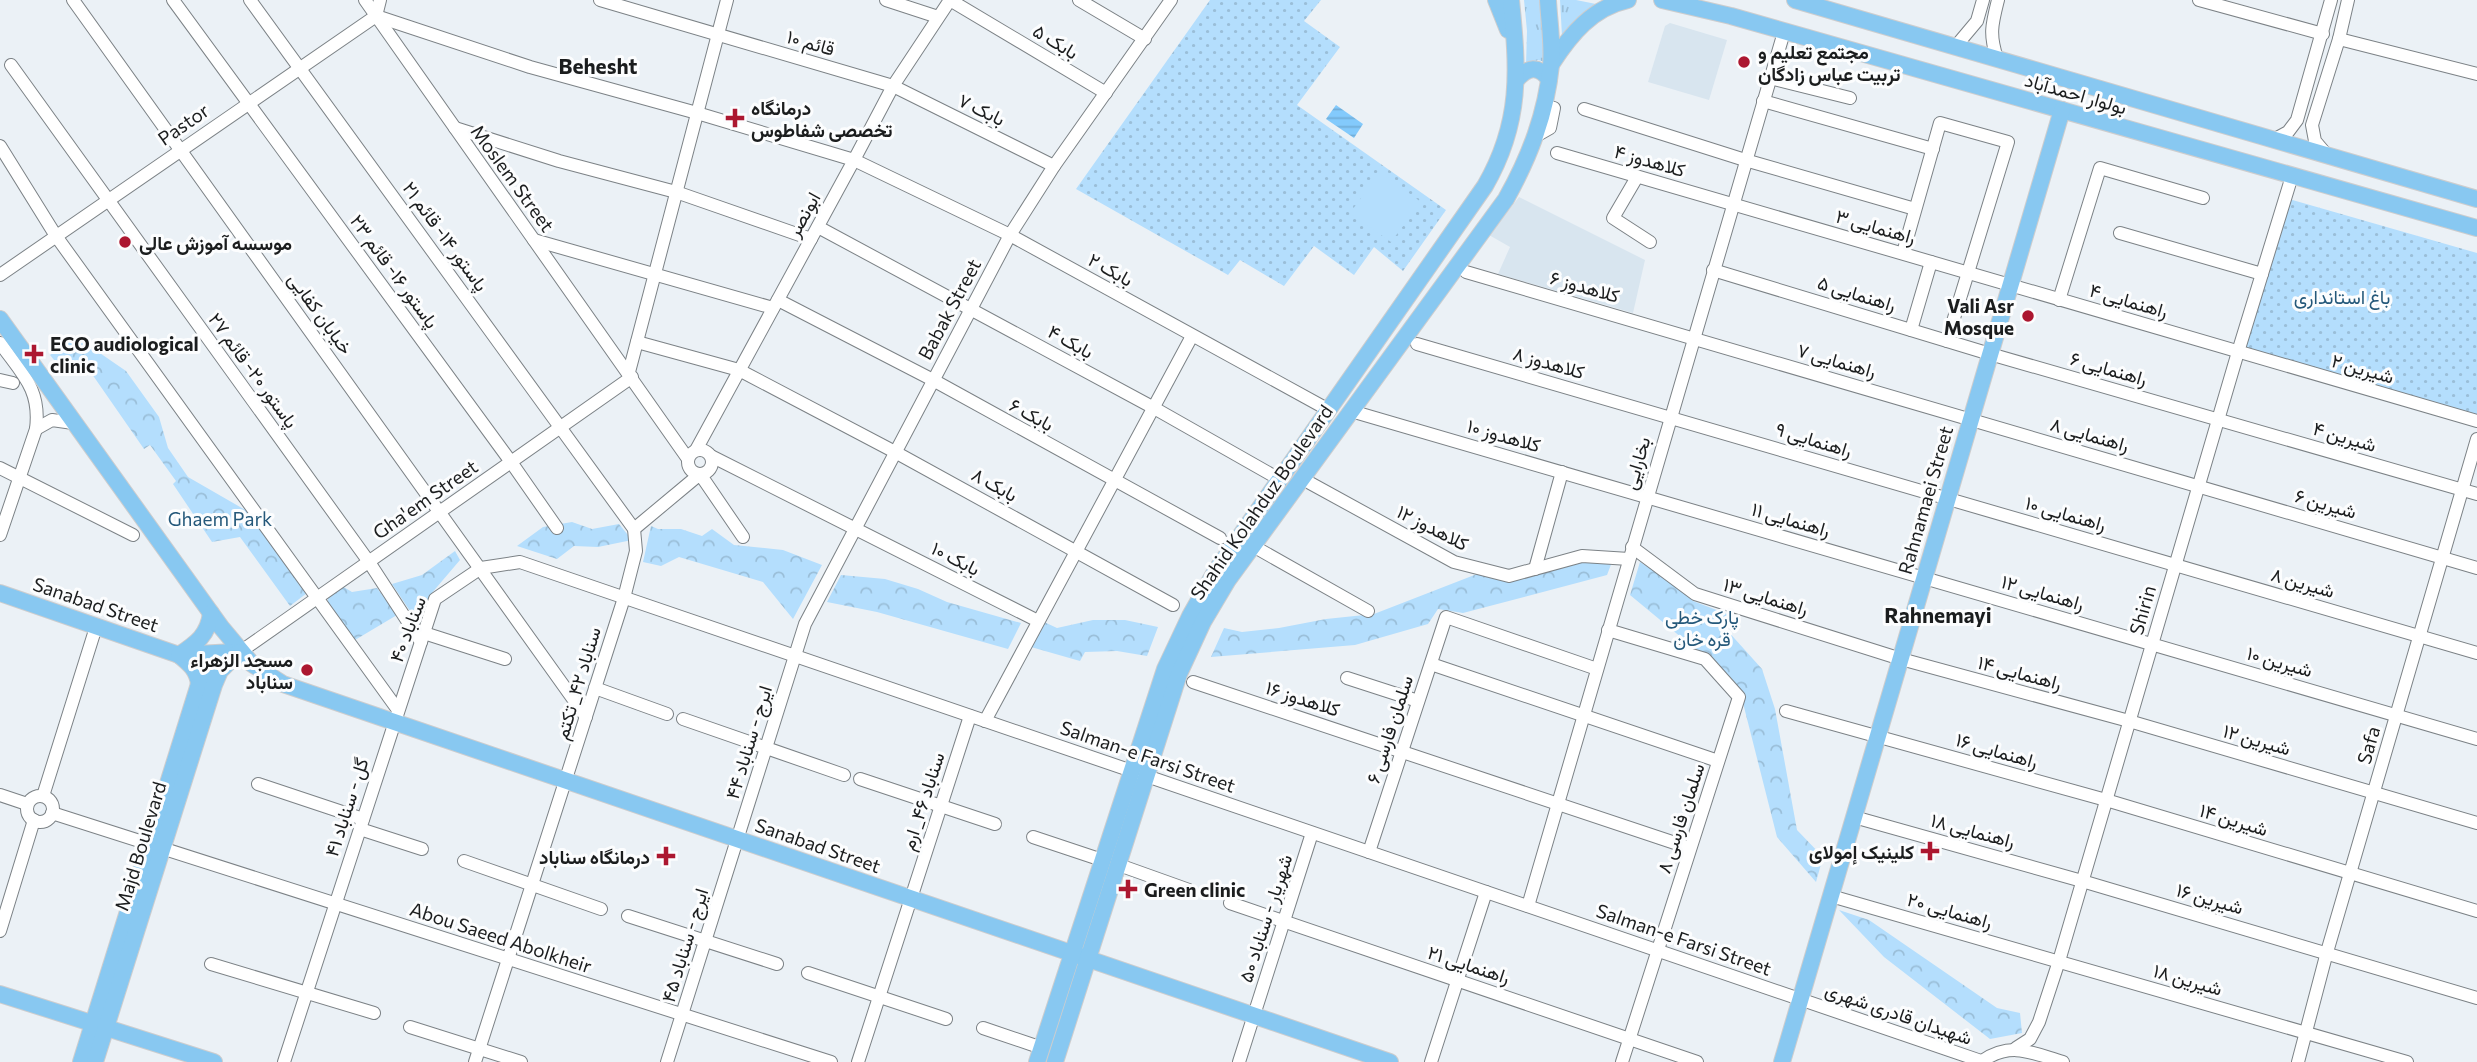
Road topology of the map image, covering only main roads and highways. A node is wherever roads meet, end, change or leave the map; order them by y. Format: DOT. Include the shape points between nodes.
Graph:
graph roads {
  1 [pos="1496,0"];
  2 [pos="1511,0"];
  3 [pos="1548,0"];
  4 [pos="1628,0"];
  5 [pos="1662,0"];
  6 [pos="1723,0"];
  7 [pos="1795,0"];
  8 [pos="1731,16"];
  9 [pos="1517,54"];
  10 [pos="1550,71"];
  11 [pos="1517,79"];
  12 [pos="2062,110"];
  13 [pos="2477,199"];
  14 [pos="2477,229"];
  15 [pos="0,319"];
  16 [pos="0,593"];
  17 [pos="211,613"];
  18 [pos="240,652"];
  19 [pos="179,655"];
  20 [pos="199,684"];
  21 [pos="1139,774"];
  22 [pos="155,847"];
  23 [pos="1081,957"];
  24 [pos="0,994"];
  25 [pos="100,1026"];
  26 [pos="96,1053"];
  27 [pos="1040,1055"];
  28 [pos="81,1062"];
  29 [pos="214,1062"];
  30 [pos="1055,1062"];
  31 [pos="1390,1062"];
  32 [pos="1782,1062"];
  1 -- 9 [label="main road"];
  2 -- 9 [label="main road, Shahid Kolahduz Boulevard"];
  3 -- 10 [label="main road, Shahid Kolahduz Boulevard"];
  4 -- 10 [label="main road" via="1602,8 1587,20 1567,39"];
  5 -- 8 [label="main road, بولوار احمدآباد"];
  6 -- 8 [label="main road"];
  7 -- 13 [label="main road, بولوار احمدآباد"];
  8 -- 12 [label="main road, بولوار احمدآباد"];
  9 -- 11 [label="main road, Shahid Kolahduz Boulevard"];
  10 -- 11 [label="main road" via="1530,68"];
  10 -- 21 [label="main road, Shahid Kolahduz Boulevard" via="1536,136 1506,199 1228,580 1179,674"];
  11 -- 21 [label="main road, Shahid Kolahduz Boulevard" via="1510,133 1485,186 1190,616 1164,668"];
  12 -- 14 [label="main road, بولوار احمدآباد"];
  12 -- 32 [label="main road, Rahnamaei Street"];
  15 -- 17 [label="main road, Sanabad Street"];
  16 -- 19 [label="main road, Sanabad Street"];
  17 -- 18 [label="main road, Sanabad Street"];
  17 -- 19 [label="main road" via="209,629"];
  18 -- 19 [label="main road"];
  18 -- 20 [label="main road" via="216,665"];
  18 -- 22 [label="main road, Majd Boulevard" via="220,671"];
  18 -- 23 [label="main road, Sanabad Street" via="283,684 396,716 566,781"];
  19 -- 20 [label="main road" via="192,666"];
  20 -- 22 [label="main road, Majd Boulevard"];
  21 -- 23 [label="main road, Shahid Kolahduz Boulevard" via="1119,865"];
  21 -- 23 [label="main road, Shahid Kolahduz Boulevard" via="1102,860"];
  22 -- 25 [label="main road, Majd Boulevard"];
  23 -- 27 [label="main road, Shahid Kolahduz Boulevard"];
  23 -- 30 [label="main road, Shahid Kolahduz Boulevard"];
  23 -- 31 [label="main road, Sanabad Street"];
  24 -- 25 [label="main road"];
  25 -- 26 [label="main road, Majd Boulevard"];
  25 -- 29 [label="main road"];
  26 -- 28 [label="main road, Majd Boulevard"];
}
